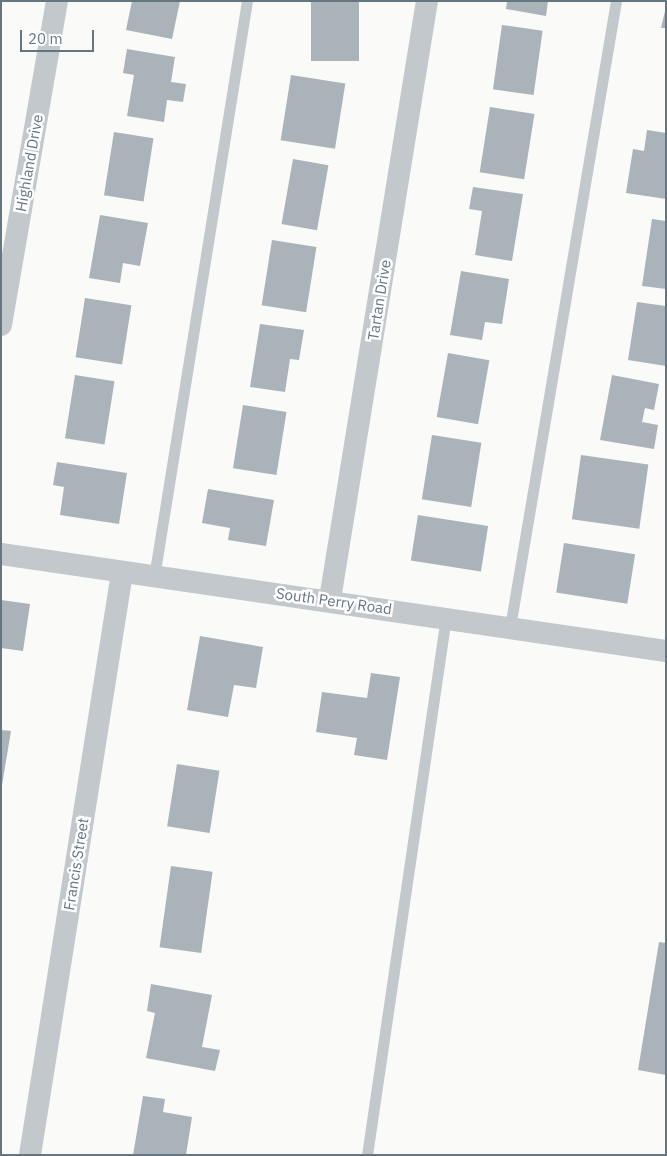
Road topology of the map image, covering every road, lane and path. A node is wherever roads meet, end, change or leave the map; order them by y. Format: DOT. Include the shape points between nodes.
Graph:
graph roads {
  1 [pos="57,1"];
  2 [pos="247,1"];
  3 [pos="428,1"];
  4 [pos="616,1"];
  5 [pos="1,325"];
  6 [pos="1,554"];
  7 [pos="122,573"];
  8 [pos="154,577"];
  9 [pos="330,599"];
  10 [pos="446,617"];
  11 [pos="510,627"];
  12 [pos="666,652"];
  13 [pos="30,1155"];
  14 [pos="367,1155"];
  1 -- 5 [label="street, Highland Drive"];
  2 -- 8 [label="lane"];
  3 -- 9 [label="street, Tartan Drive"];
  4 -- 11 [label="lane"];
  6 -- 7 [label="street, South Perry Road"];
  7 -- 8 [label="street, South Perry Road"];
  7 -- 13 [label="street, Francis Street"];
  8 -- 9 [label="street, South Perry Road"];
  9 -- 10 [label="street, South Perry Road"];
  10 -- 11 [label="street, South Perry Road"];
  10 -- 14 [label="lane"];
  11 -- 12 [label="street, South Perry Road"];
}
